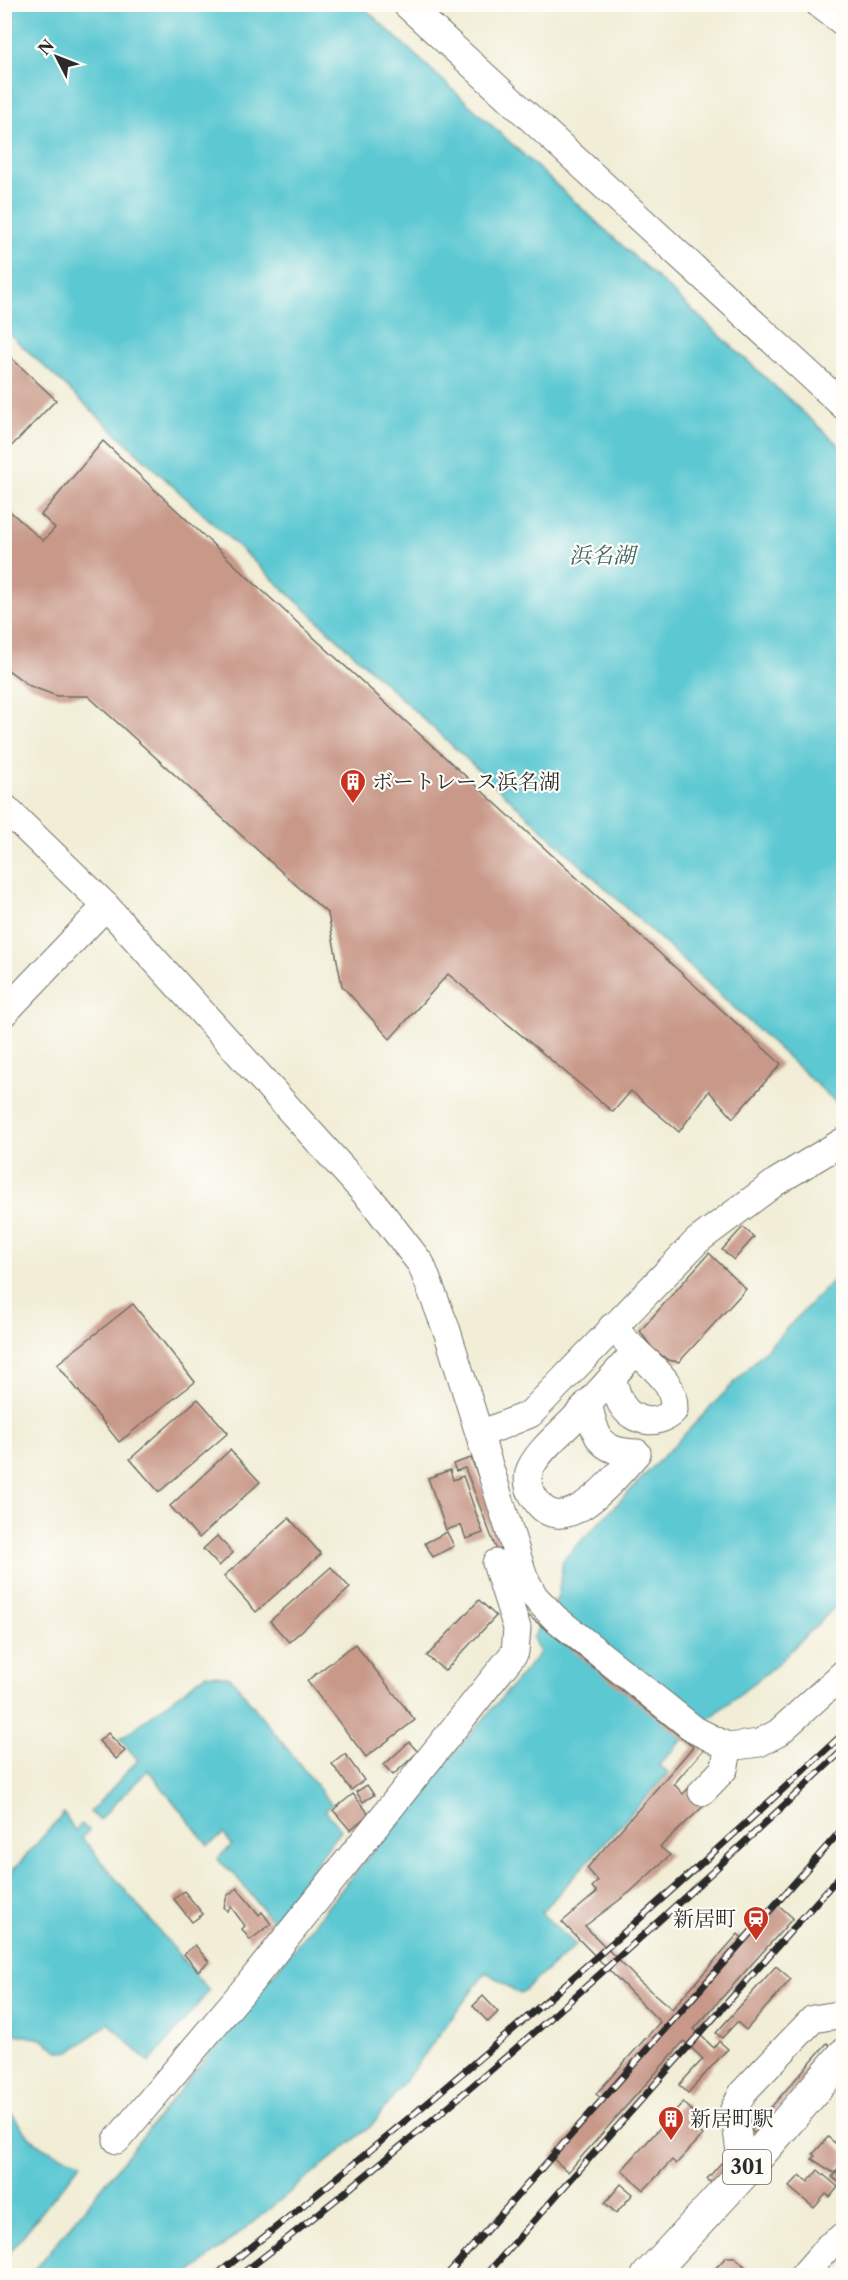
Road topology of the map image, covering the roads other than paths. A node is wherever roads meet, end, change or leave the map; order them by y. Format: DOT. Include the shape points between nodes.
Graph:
graph roads {
  1 [pos="406,4"];
  2 [pos="819,4"];
  3 [pos="843,23"];
  4 [pos="843,406"];
  5 [pos="4,807"];
  6 [pos="106,906"];
  7 [pos="4,1013"];
  8 [pos="843,1141"];
  9 [pos="612,1328"];
  10 [pos="636,1351"];
  11 [pos="612,1378"];
  12 [pos="588,1403"];
  13 [pos="667,1418"];
  14 [pos="481,1434"];
  15 [pos="637,1453"];
  16 [pos="496,1563"];
  17 [pos="843,1673"];
  18 [pos="729,1747"];
  19 [pos="702,1792"];
  20 [pos="843,2014"];
  21 [pos="843,2055"];
  22 [pos="117,2139"];
  23 [pos="743,2173"];
  24 [pos="843,2236"];
  25 [pos="648,2276"];
  26 [pos="803,2276"];
  1 -- 4 [label="street"];
  2 -- 3 [label="street"];
  5 -- 6 [label="street"];
  6 -- 7 [label="street"];
  6 -- 14 [label="street" via="373,1202 421,1264"];
  8 -- 9 [label="street" via="776,1182 697,1241"];
  9 -- 10 [label="street"];
  9 -- 14 [label="street" via="530,1414"];
  10 -- 11 [label="street"];
  10 -- 13 [label="street" via="670,1384 675,1410"];
  11 -- 12 [label="street"];
  11 -- 13 [label="street" via="622,1406 635,1418"];
  12 -- 15 [label="street" via="594,1430 603,1445 622,1453"];
  12 -- 15 [label="street" via="531,1468 529,1488 540,1506 559,1513 581,1508"];
  13 -- 15 [label="street"];
  14 -- 18 [label="street" via="524,1577 534,1596 555,1618 695,1730"];
  16 -- 22 [label="street" via="517,1628 515,1652 249,1984"];
  17 -- 18 [label="street" via="778,1733 759,1743"];
  18 -- 19 [label="street" via="724,1769"];
  20 -- 23 [label="street" via="813,2019 743,2092 734,2109"];
  21 -- 23 [label="highway, 301"];
  23 -- 25 [label="highway, 301"];
  24 -- 26 [label="street"];
}
